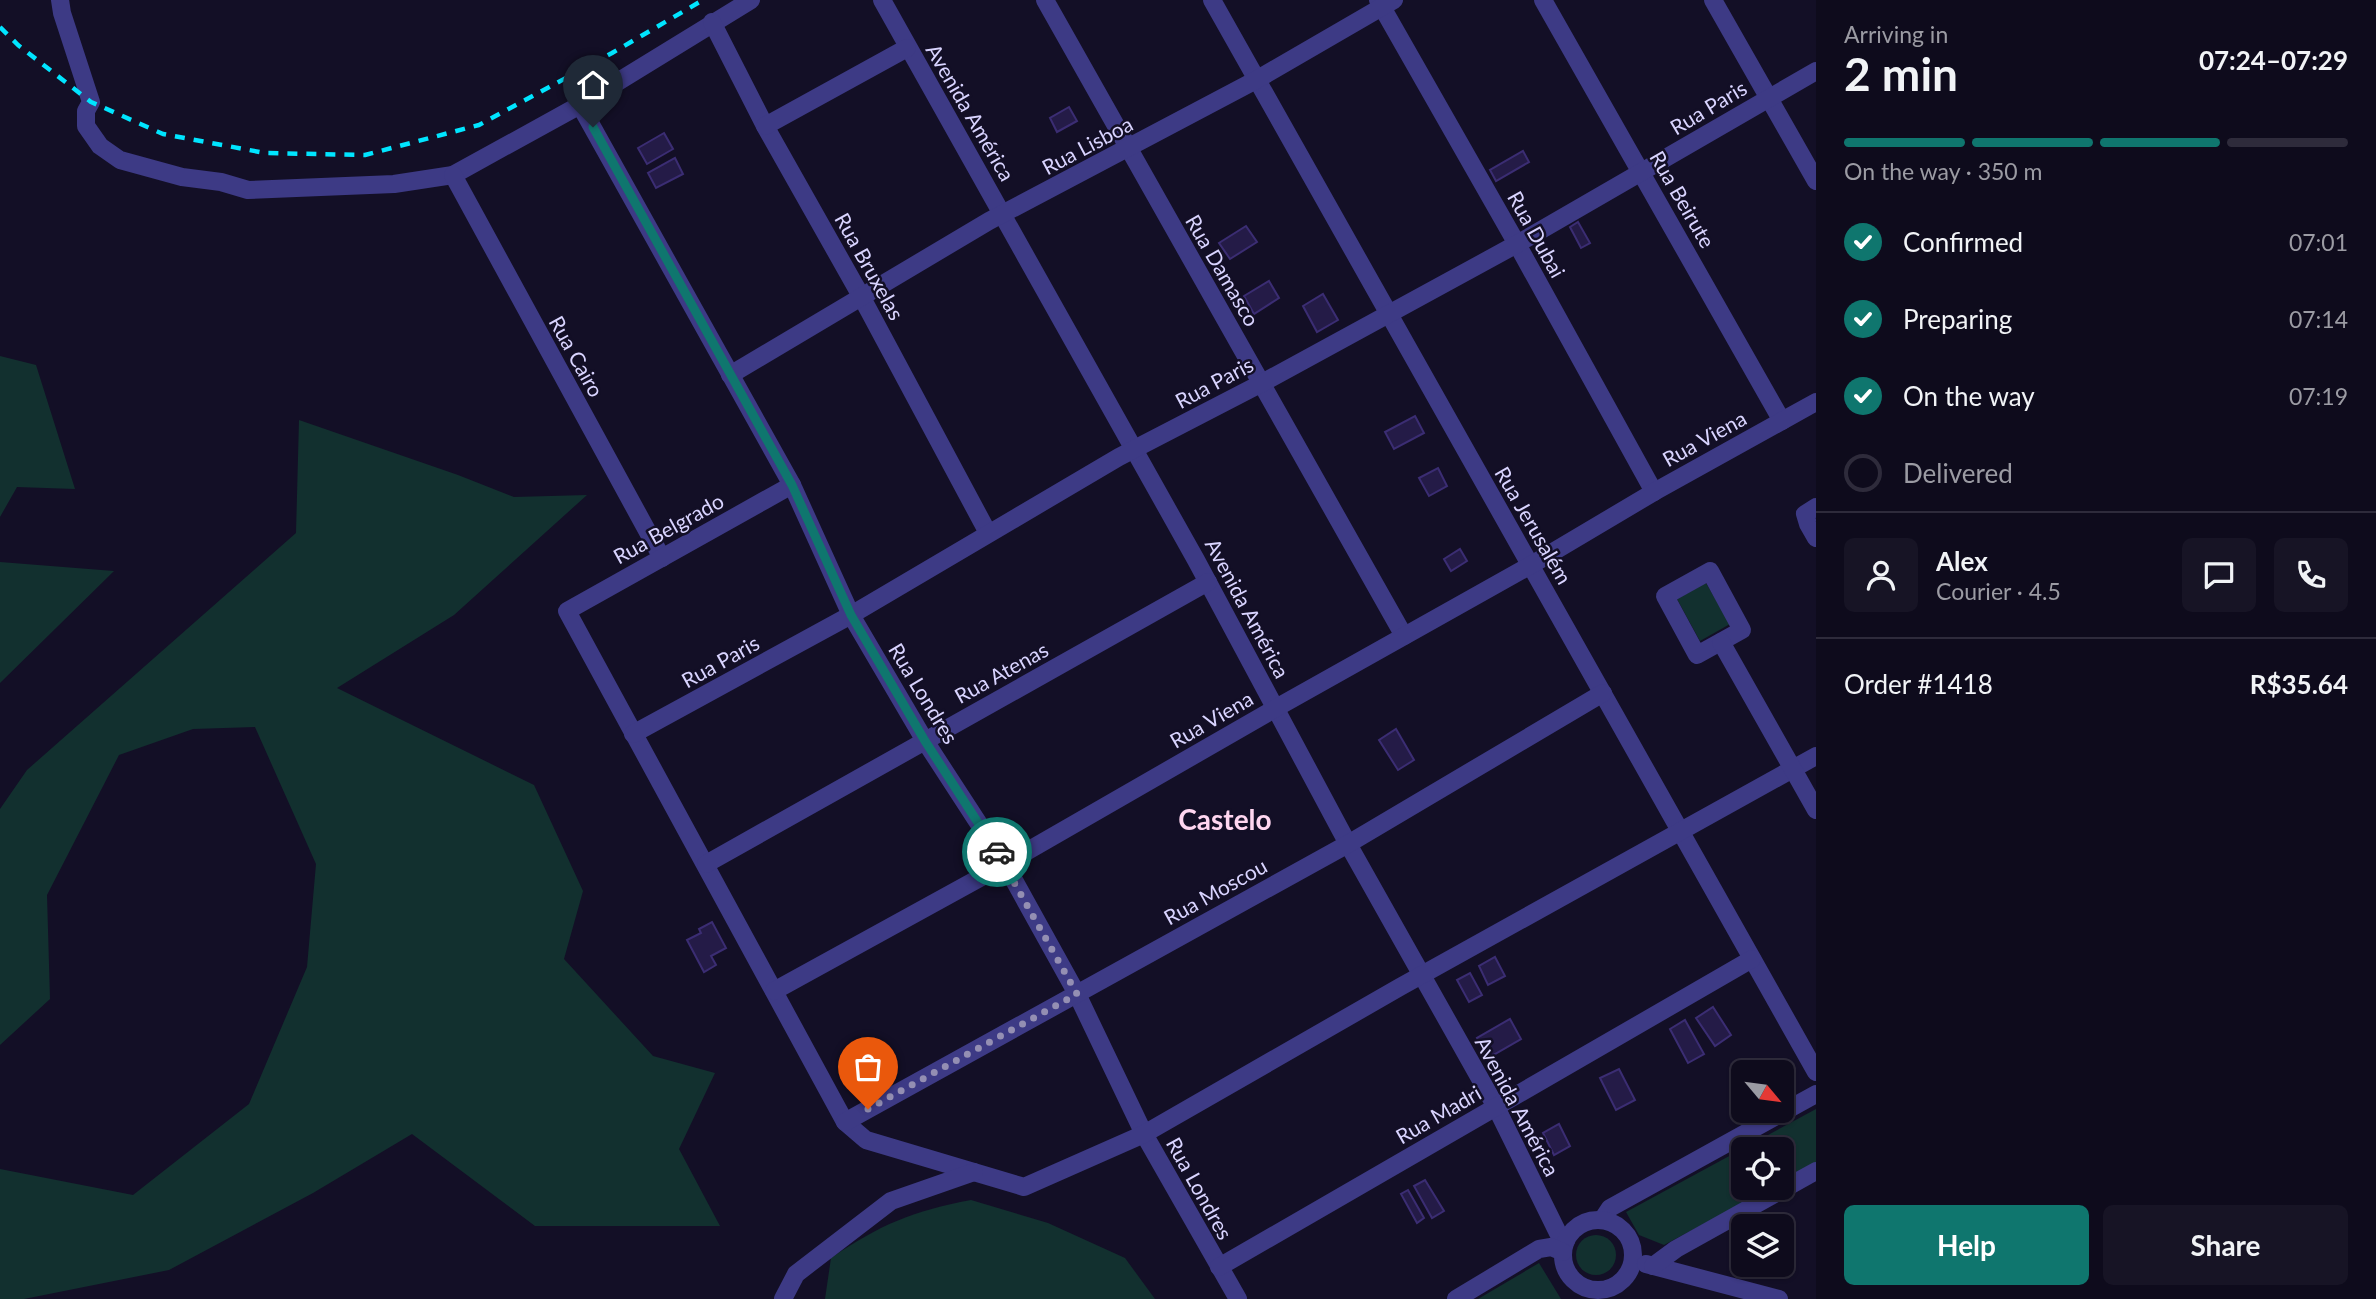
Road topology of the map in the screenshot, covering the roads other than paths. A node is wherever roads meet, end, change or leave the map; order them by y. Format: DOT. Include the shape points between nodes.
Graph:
graph roads {
  1 [pos="751,0"];
  2 [pos="882,0"];
  3 [pos="1045,0"];
  4 [pos="1212,0"];
  5 [pos="1543,0"];
  6 [pos="1713,0"];
  7 [pos="1385,2"];
  8 [pos="58,4"];
  9 [pos="712,22"];
  10 [pos="907,48"];
  11 [pos="1816,71"];
  12 [pos="1256,80"];
  13 [pos="1770,97"];
  14 [pos="580,105"];
  15 [pos="765,126"];
  16 [pos="1128,148"];
  17 [pos="1642,173"];
  18 [pos="453,175"];
  19 [pos="1816,181"];
  20 [pos="1003,215"];
  21 [pos="1517,244"];
  22 [pos="861,296"];
  23 [pos="1388,314"];
  24 [pos="730,375"];
  25 [pos="1262,383"];
  26 [pos="1816,402"];
  27 [pos="1782,421"];
  28 [pos="1135,449"];
  29 [pos="792,485"];
  30 [pos="1654,492"];
  31 [pos="1816,507"];
  32 [pos="988,533"];
  33 [pos="1816,538"];
  34 [pos="662,558"];
  35 [pos="1531,565"];
  36 [pos="1208,582"];
  37 [pos="851,615"];
  38 [pos="1404,636"];
  39 [pos="1721,642"];
  40 [pos="1603,693"];
  41 [pos="1276,708"];
  42 [pos="633,734"];
  43 [pos="925,741"];
  44 [pos="1816,755"];
  45 [pos="1792,769"];
  46 [pos="1816,810"];
  47 [pos="1681,830"];
  48 [pos="1348,844"];
  49 [pos="706,864"];
  50 [pos="1005,864"];
  51 [pos="1752,959"];
  52 [pos="1422,975"];
  53 [pos="774,991"];
  54 [pos="1077,994"];
  55 [pos="1816,1072"];
  56 [pos="1816,1094"];
  57 [pos="1496,1107"];
  58 [pos="845,1122"];
  59 [pos="1144,1134"];
  60 [pos="1816,1171"];
  61 [pos="974,1172"];
  62 [pos="1602,1220"];
  63 [pos="1564,1247"];
  64 [pos="1632,1261"];
  65 [pos="1653,1266"];
  66 [pos="1219,1267"];
  67 [pos="1734,1293"];
  68 [pos="1585,1294"];
  69 [pos="783,1299"];
  70 [pos="1238,1299"];
  71 [pos="1456,1299"];
  72 [pos="1779,1299"];
  1 -- 9 [label="street"];
  2 -- 10 [label="street, Avenida América"];
  3 -- 16 [label="street, Rua Damasco"];
  4 -- 12 [label="street, Rua Jerusalém"];
  5 -- 17 [label="street, Rua Beirute"];
  6 -- 13 [label="street"];
  7 -- 12 [label="street, Rua Lisboa"];
  7 -- 21 [label="street, Rua Dubai"];
  8 -- 18 [label="street" via="91,103 86,126 100,146 120,160 248,190 394,184"];
  9 -- 14 [label="street"];
  9 -- 15 [label="street, Rua Bruxelas"];
  10 -- 15 [label="street"];
  10 -- 20 [label="street, Avenida América"];
  11 -- 13 [label="street, Rua Paris"];
  12 -- 16 [label="street, Rua Lisboa"];
  12 -- 23 [label="street, Rua Jerusalém"];
  13 -- 17 [label="street, Rua Paris"];
  13 -- 19 [label="street"];
  14 -- 18 [label="street"];
  14 -- 24 [label="street, Rua Londres"];
  15 -- 22 [label="street, Rua Bruxelas"];
  16 -- 20 [label="street, Rua Lisboa"];
  16 -- 25 [label="street, Rua Damasco"];
  17 -- 21 [label="street, Rua Paris"];
  17 -- 27 [label="street, Rua Beirute"];
  18 -- 34 [label="street, Rua Cairo"];
  20 -- 22 [label="street, Rua Lisboa"];
  20 -- 28 [label="street, Avenida América"];
  21 -- 23 [label="street, Rua Paris"];
  21 -- 30 [label="street, Rua Dubai"];
  22 -- 24 [label="street, Rua Lisboa"];
  22 -- 32 [label="street, Rua Bruxelas"];
  23 -- 25 [label="street, Rua Paris"];
  23 -- 35 [label="street, Rua Jerusalém"];
  24 -- 29 [label="street, Rua Londres"];
  25 -- 28 [label="street, Rua Paris"];
  25 -- 38 [label="street, Rua Damasco"];
  26 -- 27 [label="street, Rua Viena"];
  27 -- 30 [label="street, Rua Viena"];
  28 -- 32 [label="street, Rua Paris"];
  28 -- 36 [label="street, Avenida América"];
  29 -- 34 [label="street, Rua Belgrado"];
  29 -- 37 [label="street, Rua Londres"];
  30 -- 35 [label="street, Rua Viena"];
  31 -- 33 [label="street" via="1805,514"];
  32 -- 37 [label="street, Rua Paris"];
  34 -- 42 [label="street, Rua Belgrado" via="567,611"];
  35 -- 38 [label="street, Rua Viena"];
  35 -- 40 [label="street, Rua Jerusalém"];
  36 -- 41 [label="street, Avenida América"];
  36 -- 43 [label="street, Rua Atenas"];
  37 -- 42 [label="street, Rua Paris"];
  37 -- 43 [label="street, Rua Londres"];
  38 -- 41 [label="street, Rua Viena"];
  39 -- 39 [label="street" via="1697,655 1665,596 1710,571 1742,630"];
  39 -- 45 [label="street"];
  40 -- 47 [label="street, Rua Jerusalém"];
  40 -- 48 [label="street, Rua Moscou"];
  41 -- 48 [label="street, Avenida América"];
  41 -- 50 [label="street, Rua Viena"];
  42 -- 49 [label="street"];
  43 -- 49 [label="street, Rua Atenas"];
  43 -- 50 [label="street, Rua Londres"];
  44 -- 45 [label="street"];
  45 -- 46 [label="street"];
  45 -- 47 [label="street"];
  47 -- 51 [label="street, Rua Jerusalém"];
  47 -- 52 [label="street"];
  48 -- 52 [label="street, Avenida América"];
  48 -- 54 [label="street, Rua Moscou"];
  49 -- 53 [label="street"];
  50 -- 53 [label="street, Rua Viena"];
  50 -- 54 [label="street, Rua Londres"];
  51 -- 55 [label="street, Rua Jerusalém"];
  51 -- 57 [label="street, Rua Madri"];
  52 -- 57 [label="street, Avenida América"];
  52 -- 59 [label="street"];
  53 -- 58 [label="street"];
  54 -- 58 [label="street, Rua Moscou"];
  54 -- 59 [label="street, Rua Londres"];
  56 -- 62 [label="street" via="1610,1208"];
  57 -- 63 [label="street, Avenida América"];
  57 -- 66 [label="street, Rua Madri"];
  58 -- 61 [label="street" via="866,1140"];
  59 -- 61 [label="street" via="1024,1187"];
  59 -- 66 [label="street, Rua Londres"];
  60 -- 65 [label="street"];
  61 -- 69 [label="street" via="891,1200 796,1274"];
  62 -- 63 [label="street" via="1580,1224"];
  62 -- 64 [label="street" via="1622,1230"];
  63 -- 68 [label="street" via="1564,1264"];
  63 -- 71 [label="street" via="1539,1249"];
  64 -- 65 [label="street"];
  64 -- 68 [label="street" via="1621,1281"];
  65 -- 67 [label="street"];
  66 -- 70 [label="street, Rua Londres"];
  67 -- 72 [label="street"];
}
